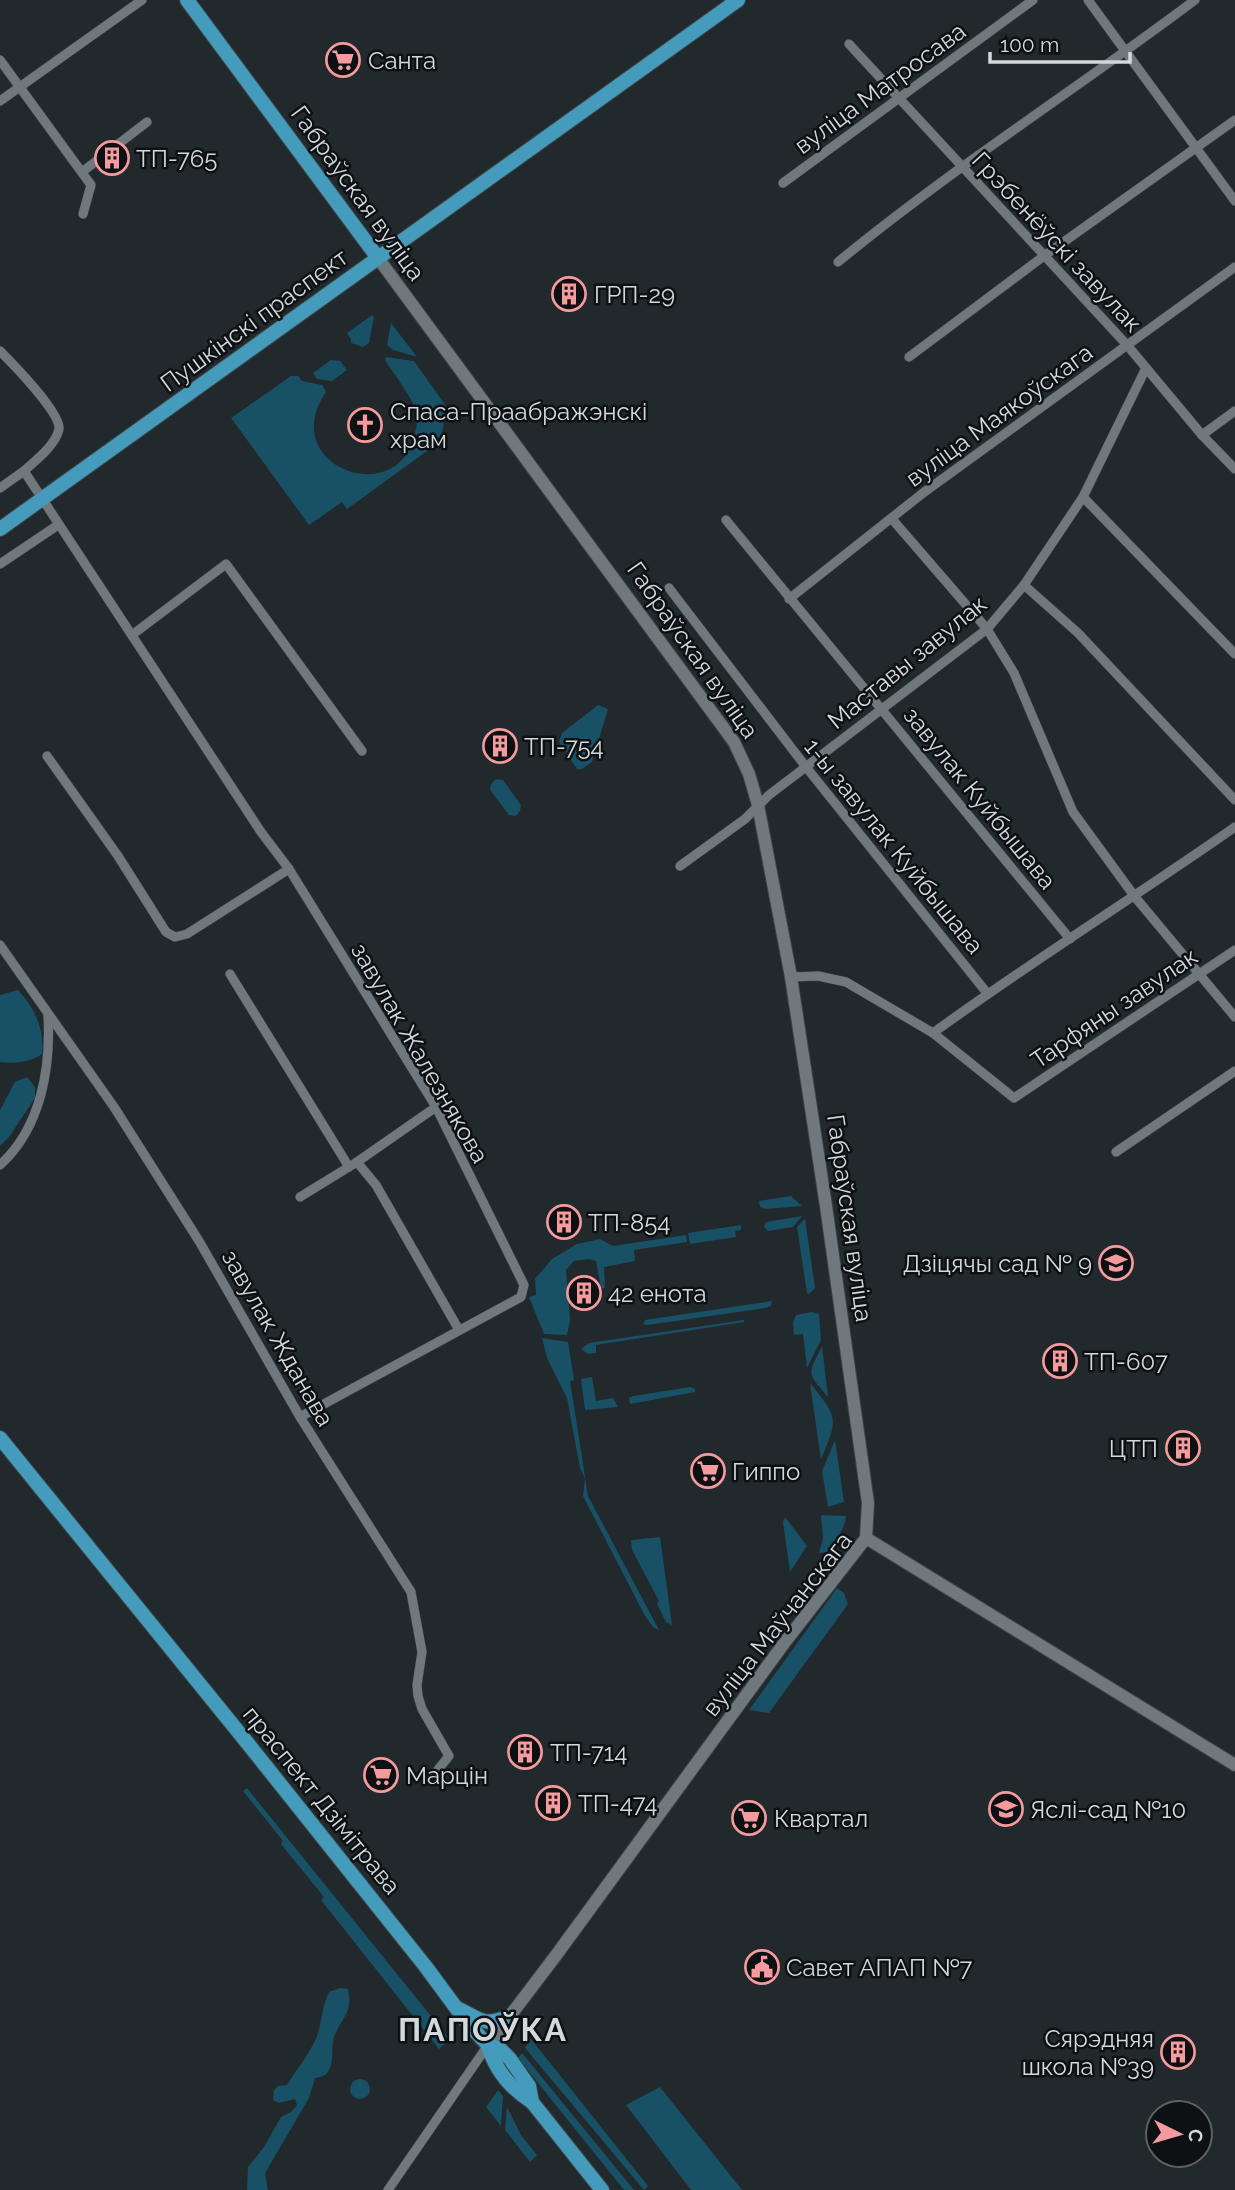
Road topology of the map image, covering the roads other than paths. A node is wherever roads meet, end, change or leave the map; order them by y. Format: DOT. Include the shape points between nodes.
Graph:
graph roads {
  1 [pos="142,0"];
  2 [pos="187,0"];
  3 [pos="738,0"];
  4 [pos="1034,0"];
  5 [pos="1088,0"];
  6 [pos="1195,0"];
  7 [pos="849,44"];
  8 [pos="1127,51"];
  9 [pos="0,60"];
  10 [pos="19,85"];
  11 [pos="897,98"];
  12 [pos="0,101"];
  13 [pos="1235,120"];
  14 [pos="147,122"];
  15 [pos="1198,146"];
  16 [pos="962,168"];
  17 [pos="82,172"];
  18 [pos="783,183"];
  19 [pos="1235,201"];
  20 [pos="83,214"];
  21 [pos="1044,256"];
  22 [pos="378,258"];
  23 [pos="838,262"];
  24 [pos="1235,268"];
  25 [pos="1127,345"];
  26 [pos="0,351"];
  27 [pos="909,357"];
  28 [pos="1146,368"];
  29 [pos="1235,411"];
  30 [pos="1202,435"];
  31 [pos="1235,469"];
  32 [pos="24,471"];
  33 [pos="0,488"];
  34 [pos="1083,497"];
  35 [pos="41,500"];
  36 [pos="892,519"];
  37 [pos="726,520"];
  38 [pos="58,524"];
  39 [pos="0,529"];
  40 [pos="0,564"];
  41 [pos="1024,585"];
  42 [pos="669,588"];
  43 [pos="789,599"];
  44 [pos="987,629"];
  45 [pos="132,635"];
  46 [pos="1235,654"];
  47 [pos="883,709"];
  48 [pos="362,751"];
  49 [pos="47,756"];
  50 [pos="806,767"];
  51 [pos="1235,800"];
  52 [pos="758,805"];
  53 [pos="1235,827"];
  54 [pos="680,866"];
  55 [pos="289,869"];
  56 [pos="1135,897"];
  57 [pos="1070,939"];
  58 [pos="0,945"];
  59 [pos="1235,950"];
  60 [pos="230,974"];
  61 [pos="1199,975"];
  62 [pos="791,978"];
  63 [pos="987,993"];
  64 [pos="48,1014"];
  65 [pos="1235,1017"];
  66 [pos="933,1033"];
  67 [pos="1235,1071"];
  68 [pos="436,1107"];
  69 [pos="1116,1152"];
  70 [pos="353,1164"];
  71 [pos="0,1165"];
  72 [pos="300,1198"];
  73 [pos="460,1330"];
  74 [pos="300,1417"];
  75 [pos="0,1438"];
  76 [pos="866,1538"];
  77 [pos="1235,1765"];
  78 [pos="436,1772"];
  79 [pos="456,2007"];
  80 [pos="510,2016"];
  81 [pos="488,2045"];
  82 [pos="388,2190"];
  83 [pos="602,2190"];
  1 -- 10 [label="street"];
  2 -- 22 [label="main road, Габраўская вуліца"];
  3 -- 22 [label="main road, Пушкінскі праспект"];
  4 -- 11 [label="street, вуліца Матросава"];
  5 -- 8 [label="street"];
  6 -- 8 [label="street"];
  7 -- 11 [label="street, Грэбенёўскі завулак"];
  8 -- 15 [label="street"];
  8 -- 16 [label="street"];
  9 -- 10 [label="street"];
  10 -- 12 [label="street"];
  10 -- 17 [label="street"];
  11 -- 16 [label="street, Грэбенёўскі завулак"];
  11 -- 18 [label="street, вуліца Матросава"];
  13 -- 15 [label="street"];
  14 -- 17 [label="street"];
  15 -- 19 [label="street"];
  15 -- 21 [label="street"];
  16 -- 21 [label="street, Грэбенёўскі завулак"];
  16 -- 23 [label="street"];
  17 -- 20 [label="street" via="91,185"];
  21 -- 25 [label="street, Грэбенёўскі завулак"];
  21 -- 27 [label="street"];
  22 -- 35 [label="main road, Пушкінскі праспект"];
  22 -- 52 [label="main road, Габраўская вуліца" via="734,742"];
  24 -- 25 [label="street, вуліца Маякоўскага"];
  25 -- 28 [label="street, Грэбенёўскі завулак"];
  25 -- 36 [label="street, вуліца Маякоўскага"];
  26 -- 32 [label="street" via="57,418 59,429 53,440"];
  28 -- 30 [label="street, Грэбенёўскі завулак"];
  28 -- 34 [label="street, Маставы завулак"];
  29 -- 30 [label="street"];
  30 -- 31 [label="street, Грэбенёўскі завулак"];
  32 -- 33 [label="street"];
  32 -- 35 [label="street, завулак Жалезнякова"];
  34 -- 41 [label="street, Маставы завулак"];
  34 -- 46 [label="street"];
  35 -- 38 [label="street, завулак Жалезнякова"];
  35 -- 39 [label="main road, Пушкінскі праспект"];
  36 -- 43 [label="street, вуліца Маякоўскага"];
  36 -- 44 [label="street"];
  37 -- 43 [label="street, завулак Куйбышава"];
  38 -- 40 [label="street"];
  38 -- 45 [label="street, завулак Жалезнякова"];
  41 -- 44 [label="street, Маставы завулак"];
  41 -- 51 [label="street" via="1079,633"];
  42 -- 50 [label="street, 1-ы завулак Куйбышава"];
  43 -- 47 [label="street, завулак Куйбышава"];
  44 -- 47 [label="street, Маставы завулак"];
  44 -- 56 [label="street" via="1014,673 1073,813"];
  45 -- 48 [label="street" via="226,564"];
  45 -- 55 [label="street, завулак Жалезнякова"];
  47 -- 50 [label="street, Маставы завулак"];
  47 -- 57 [label="street, завулак Куйбышава"];
  49 -- 55 [label="street" via="166,932 175,937 187,934"];
  50 -- 52 [label="street, Маставы завулак"];
  50 -- 63 [label="street, 1-ы завулак Куйбышава"];
  52 -- 54 [label="street, Маставы завулак"];
  52 -- 62 [label="main road, Габраўская вуліца"];
  53 -- 56 [label="street"];
  55 -- 68 [label="street, завулак Жалезнякова"];
  56 -- 57 [label="street"];
  56 -- 61 [label="street"];
  57 -- 63 [label="street"];
  58 -- 64 [label="street, завулак Жданава"];
  59 -- 61 [label="street, Тарфяны завулак"];
  60 -- 70 [label="street"];
  61 -- 65 [label="street"];
  61 -- 66 [label="street, Тарфяны завулак" via="1014,1098"];
  62 -- 66 [label="street" via="818,976 846,982"];
  62 -- 76 [label="main road, Габраўская вуліца" via="868,1503"];
  63 -- 66 [label="street"];
  64 -- 71 [label="street" via="49,1048 41,1093 23,1137"];
  64 -- 74 [label="street, завулак Жданава" via="192,1230"];
  67 -- 69 [label="street"];
  68 -- 70 [label="street"];
  68 -- 73 [label="street, завулак Жалезнякова" via="524,1285 521,1297"];
  70 -- 72 [label="street"];
  70 -- 73 [label="street" via="376,1185"];
  73 -- 74 [label="street"];
  74 -- 78 [label="street, завулак Жданава" via="411,1592 422,1652 418,1696 449,1756"];
  75 -- 79 [label="main road, праспект Дзімітрава"];
  76 -- 77 [label="main road, вуліца Маўчанскага"];
  76 -- 80 [label="main road, вуліца Маўчанскага"];
  79 -- 80 [label="main road" via="482,2022"];
  79 -- 81 [label="main road, праспект Дзімітрава"];
  80 -- 81 [label="main road, вуліца Маўчанскага"];
  81 -- 82 [label="street"];
  81 -- 83 [label="main road, праспект Дзімітрава" via="510,2059 529,2086 532,2102"];
}
